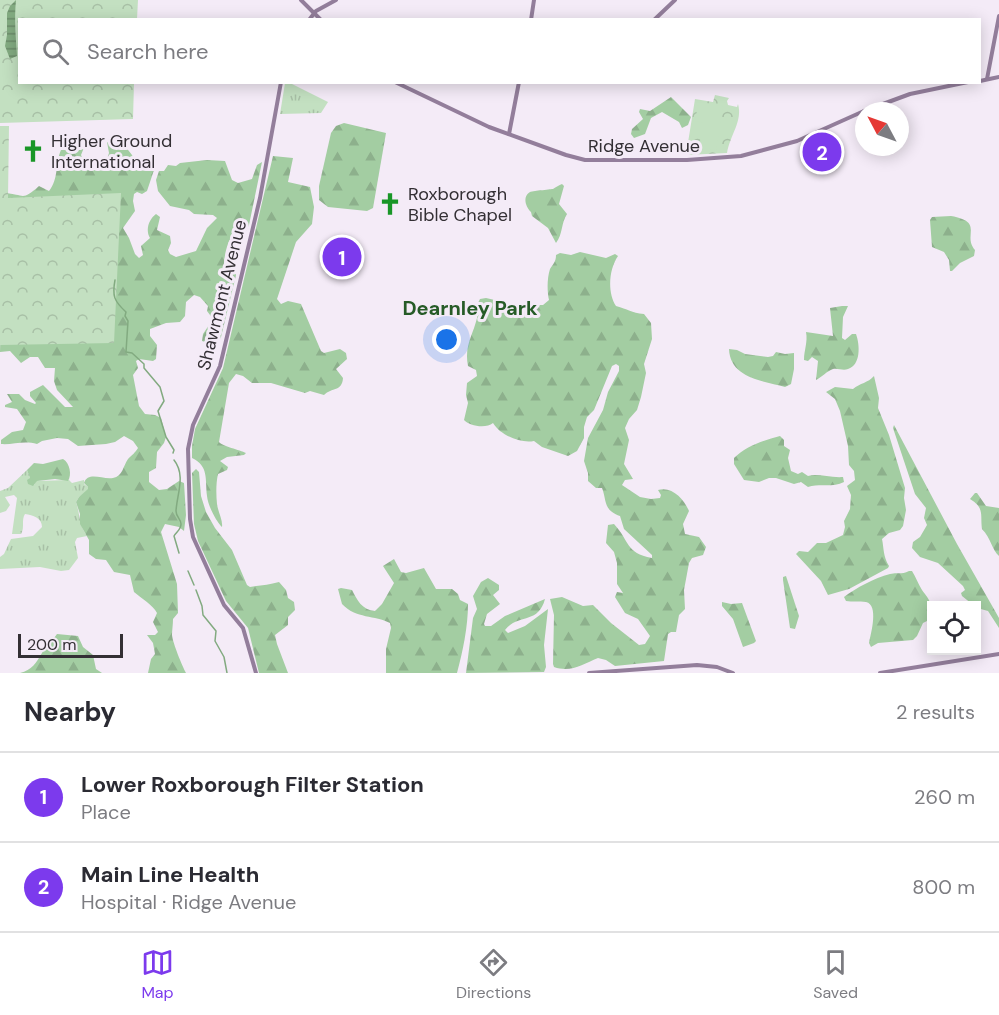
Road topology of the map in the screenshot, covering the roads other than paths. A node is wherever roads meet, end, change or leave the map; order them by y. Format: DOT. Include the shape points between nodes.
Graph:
graph roads {
  1 [pos="301,0"];
  2 [pos="336,0"];
  3 [pos="534,0"];
  4 [pos="675,0"];
  5 [pos="314,12"];
  6 [pos="999,16"];
  7 [pos="310,18"];
  8 [pos="319,18"];
  9 [pos="531,18"];
  10 [pos="656,18"];
  11 [pos="999,77"];
  12 [pos="987,79"];
  13 [pos="981,81"];
  14 [pos="281,84"];
  15 [pos="399,84"];
  16 [pos="519,84"];
  17 [pos="958,84"];
  18 [pos="888,102"];
  19 [pos="855,115"];
  20 [pos="509,134"];
  21 [pos="999,654"];
  22 [pos="256,673"];
  23 [pos="589,673"];
  24 [pos="732,673"];
  25 [pos="880,673"];
  1 -- 5 [label="main road"];
  2 -- 5 [label="main road"];
  3 -- 9 [label="main road"];
  4 -- 10 [label="main road"];
  5 -- 7 [label="main road"];
  5 -- 8 [label="main road"];
  6 -- 12 [label="main road"];
  11 -- 12 [label="main road"];
  12 -- 13 [label="main road"];
  14 -- 22 [label="main road, Shawmont Avenue" via="260,198 222,361 188,445 192,532 228,611 243,628"];
  15 -- 20 [label="main road, Ridge Avenue"];
  16 -- 20 [label="main road"];
  17 -- 18 [label="main road, Ridge Avenue"];
  19 -- 20 [label="main road, Ridge Avenue" via="794,142 730,158 582,160"];
  21 -- 25 [label="main road"];
  23 -- 24 [label="main road" via="697,665"];
}
